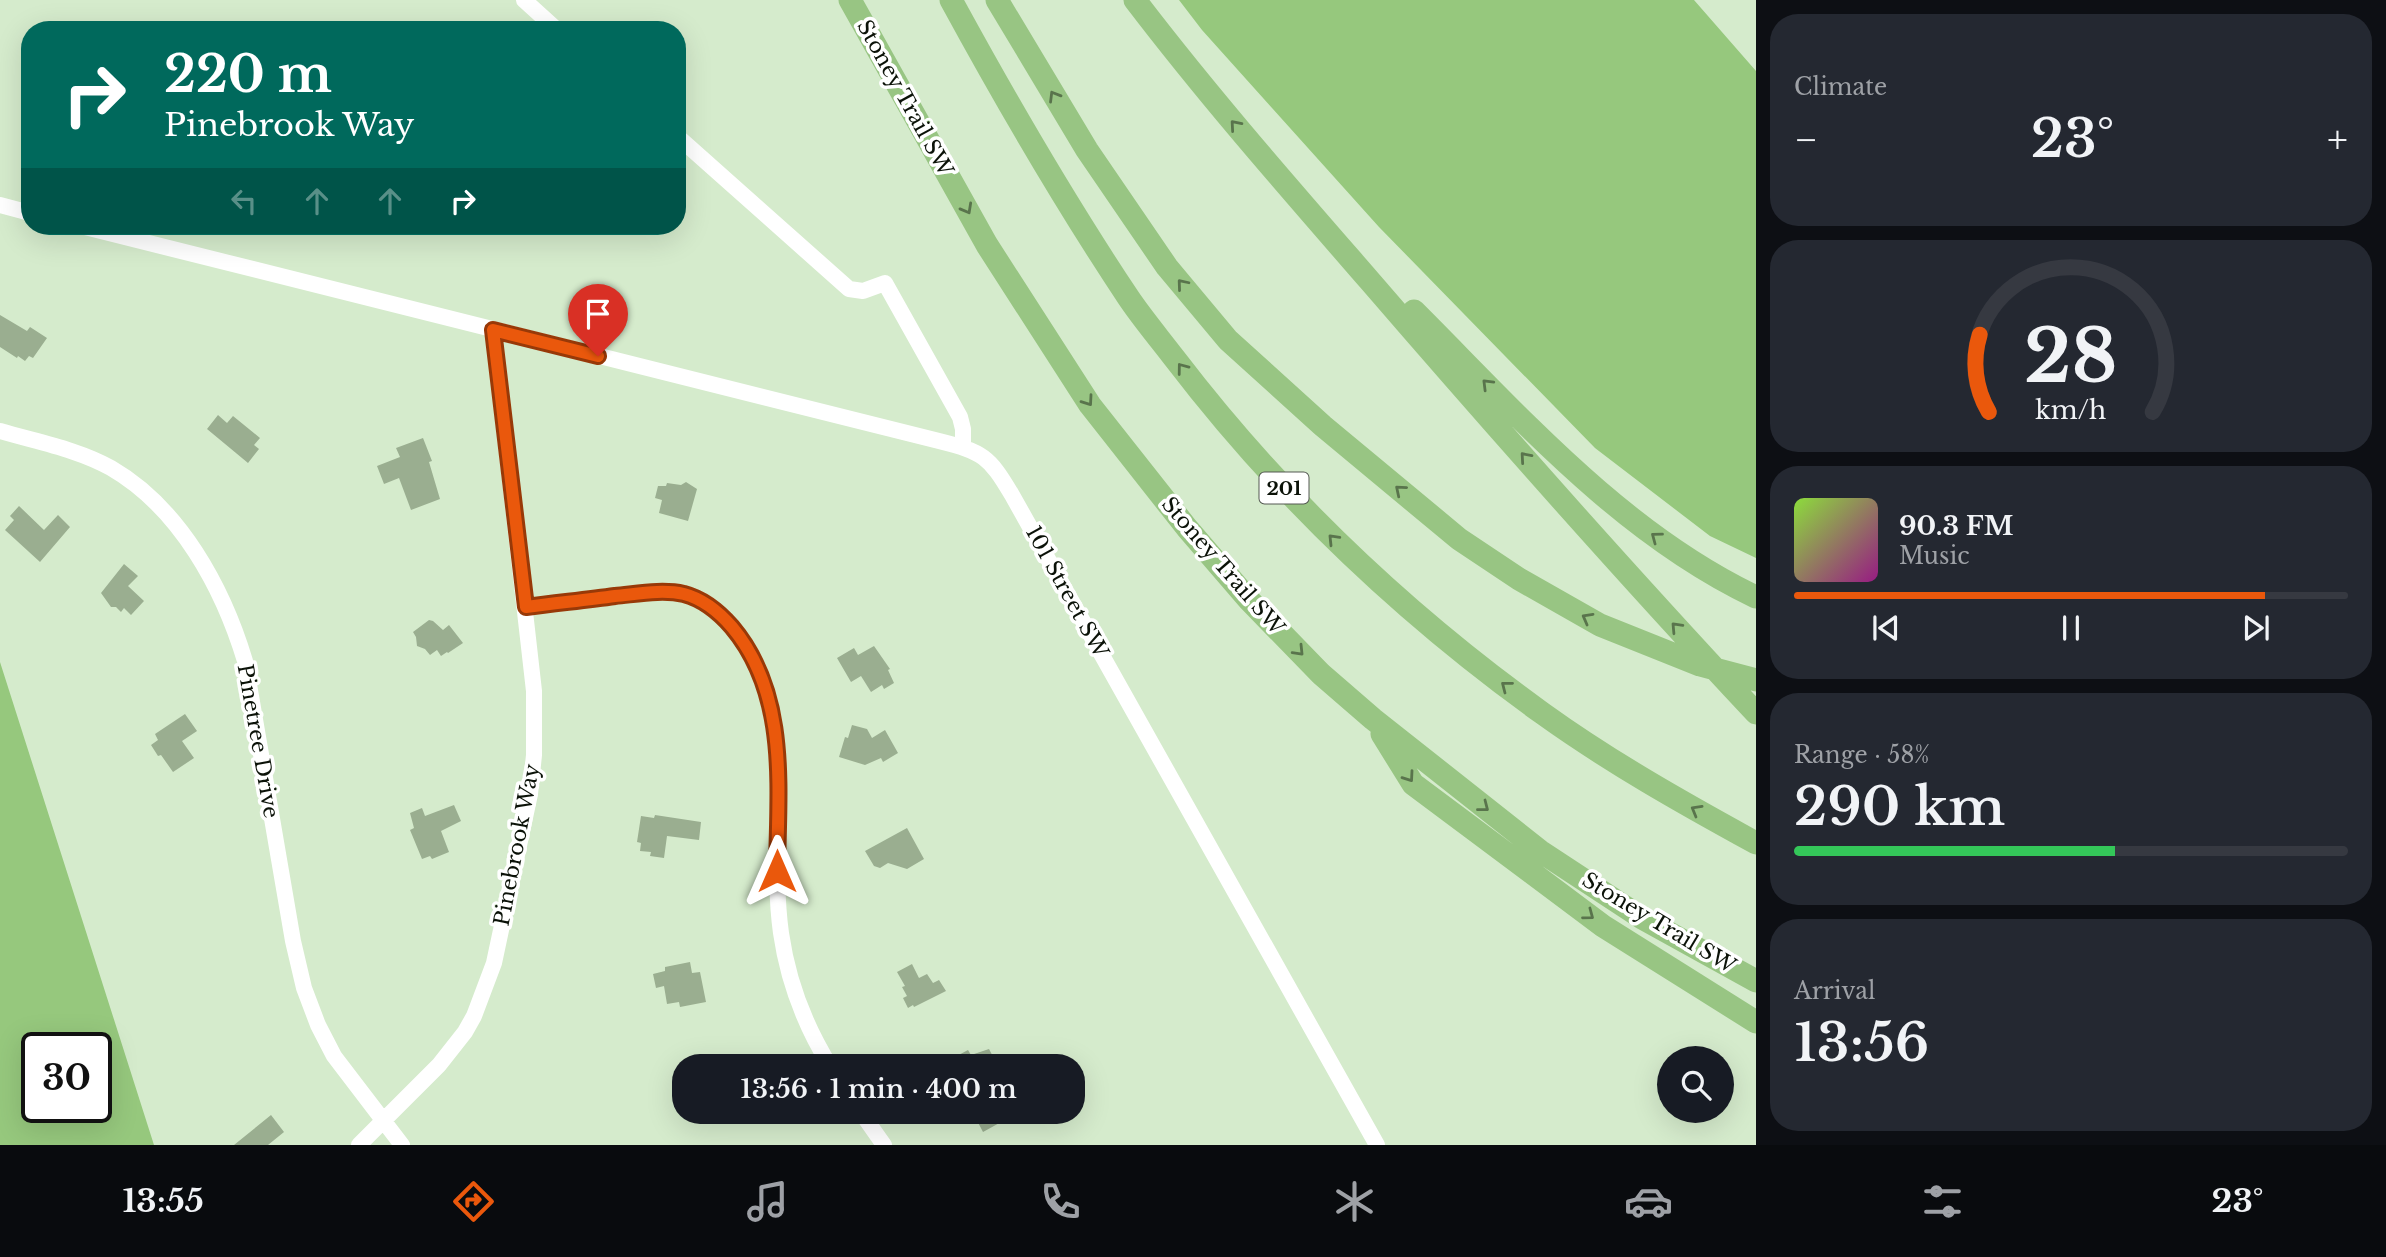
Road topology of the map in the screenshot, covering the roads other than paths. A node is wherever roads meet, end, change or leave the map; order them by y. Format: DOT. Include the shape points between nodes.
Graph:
graph roads {
  1 [pos="524,0"];
  2 [pos="850,0"];
  3 [pos="951,0"];
  4 [pos="997,0"];
  5 [pos="1135,0"];
  6 [pos="547,21"];
  7 [pos="686,144"];
  8 [pos="1280,176"];
  9 [pos="0,205"];
  10 [pos="21,211"];
  11 [pos="117,235"];
  12 [pos="493,330"];
  13 [pos="0,431"];
  14 [pos="963,447"];
  15 [pos="1756,597"];
  16 [pos="526,607"];
  17 [pos="1756,680"];
  18 [pos="1756,713"];
  19 [pos="1373,719"];
  20 [pos="1756,843"];
  21 [pos="1756,981"];
  22 [pos="1756,1023"];
  23 [pos="823,1054"];
  24 [pos="384,1122"];
  25 [pos="869,1124"];
  26 [pos="359,1145"];
  27 [pos="402,1145"];
  28 [pos="884,1145"];
  29 [pos="1377,1145"];
  1 -- 6 [label="street"];
  2 -- 19 [label="highway, Stoney Trail SW, one-way" via="988,245 1090,405 1249,600 1321,674"];
  20 -- 3 [label="highway, 201, one-way" via="1637,777 1543,714 1403,603 1273,477 1129,299"];
  17 -- 4 [label="highway, one-way" via="1700,665 1600,625 1519,579 1459,539 1323,426 1228,340 1167,267 1087,150"];
  8 -- 5 [label="highway, one-way"];
  7 -- 14 [label="street" via="849,289 858,292 885,283 960,417"];
  15 -- 8 [label="highway, one-way" via="1660,541 1559,456"];
  18 -- 8 [label="highway, one-way" via="1627,574"];
  9 -- 10 [label="street"];
  11 -- 12 [label="street, 101 Street SW"];
  12 -- 14 [label="street, 101 Street SW"];
  12 -- 16 [label="street, Pinebrook Way"];
  13 -- 24 [label="street, Pinetree Drive" via="84,456 138,487 173,523 213,582 232,621 249,678 304,988 334,1056"];
  14 -- 29 [label="street, 101 Street SW" via="989,460 1013,495"];
  16 -- 23 [label="street" via="640,594 685,594 713,608 746,646 770,701 776,734 777,895 785,955 801,1014"];
  16 -- 24 [label="street, Pinebrook Way" via="536,713 533,775 494,963 465,1031"];
  19 -- 21 [label="highway, Stoney Trail SW, one-way" via="1540,850 1642,918"];
  19 -- 22 [label="highway, one-way" via="1413,784 1603,926"];
  24 -- 26 [label="street, Pinebrook Way"];
  24 -- 27 [label="street, Pinetree Drive"];
  25 -- 28 [label="street"];
}
